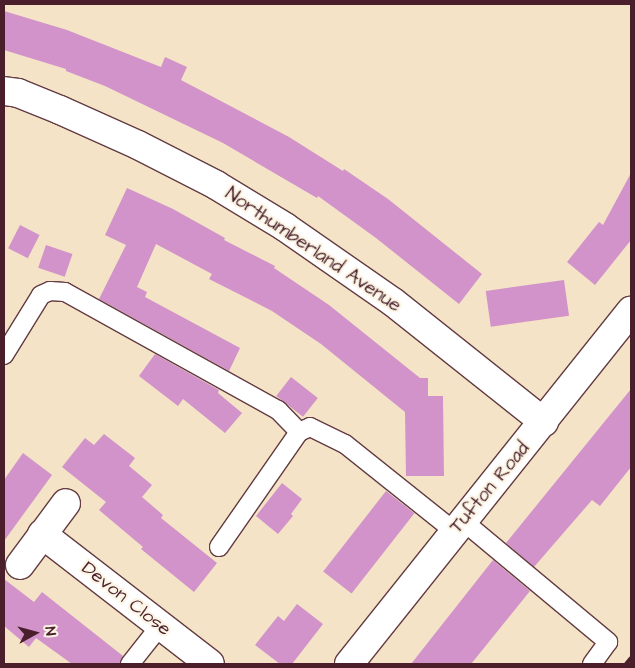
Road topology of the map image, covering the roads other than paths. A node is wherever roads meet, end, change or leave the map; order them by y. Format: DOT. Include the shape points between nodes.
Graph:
graph roads {
  1 [pos="4,91"];
  2 [pos="631,311"];
  3 [pos="4,355"];
  4 [pos="544,422"];
  5 [pos="299,432"];
  6 [pos="66,503"];
  7 [pos="459,526"];
  8 [pos="42,534"];
  9 [pos="219,547"];
  10 [pos="20,566"];
  11 [pos="160,626"];
  12 [pos="130,664"];
  13 [pos="210,664"];
  14 [pos="349,664"];
  15 [pos="592,664"];
  1 -- 4 [label="street, Northumberland Avenue" via="18,93 138,145 216,185 285,227 392,302"];
  2 -- 4 [label="street, Tufton Road"];
  3 -- 5 [label="lane" via="41,295 50,291 65,292 278,410"];
  4 -- 7 [label="street, Tufton Road"];
  5 -- 7 [label="lane" via="310,427 345,444"];
  5 -- 9 [label="lane"];
  6 -- 8 [label="street"];
  7 -- 14 [label="street, Tufton Road"];
  7 -- 15 [label="lane" via="608,642"];
  8 -- 10 [label="street"];
  8 -- 11 [label="street, Devon Close"];
  11 -- 12 [label="lane"];
  11 -- 13 [label="street, Devon Close"];
}
